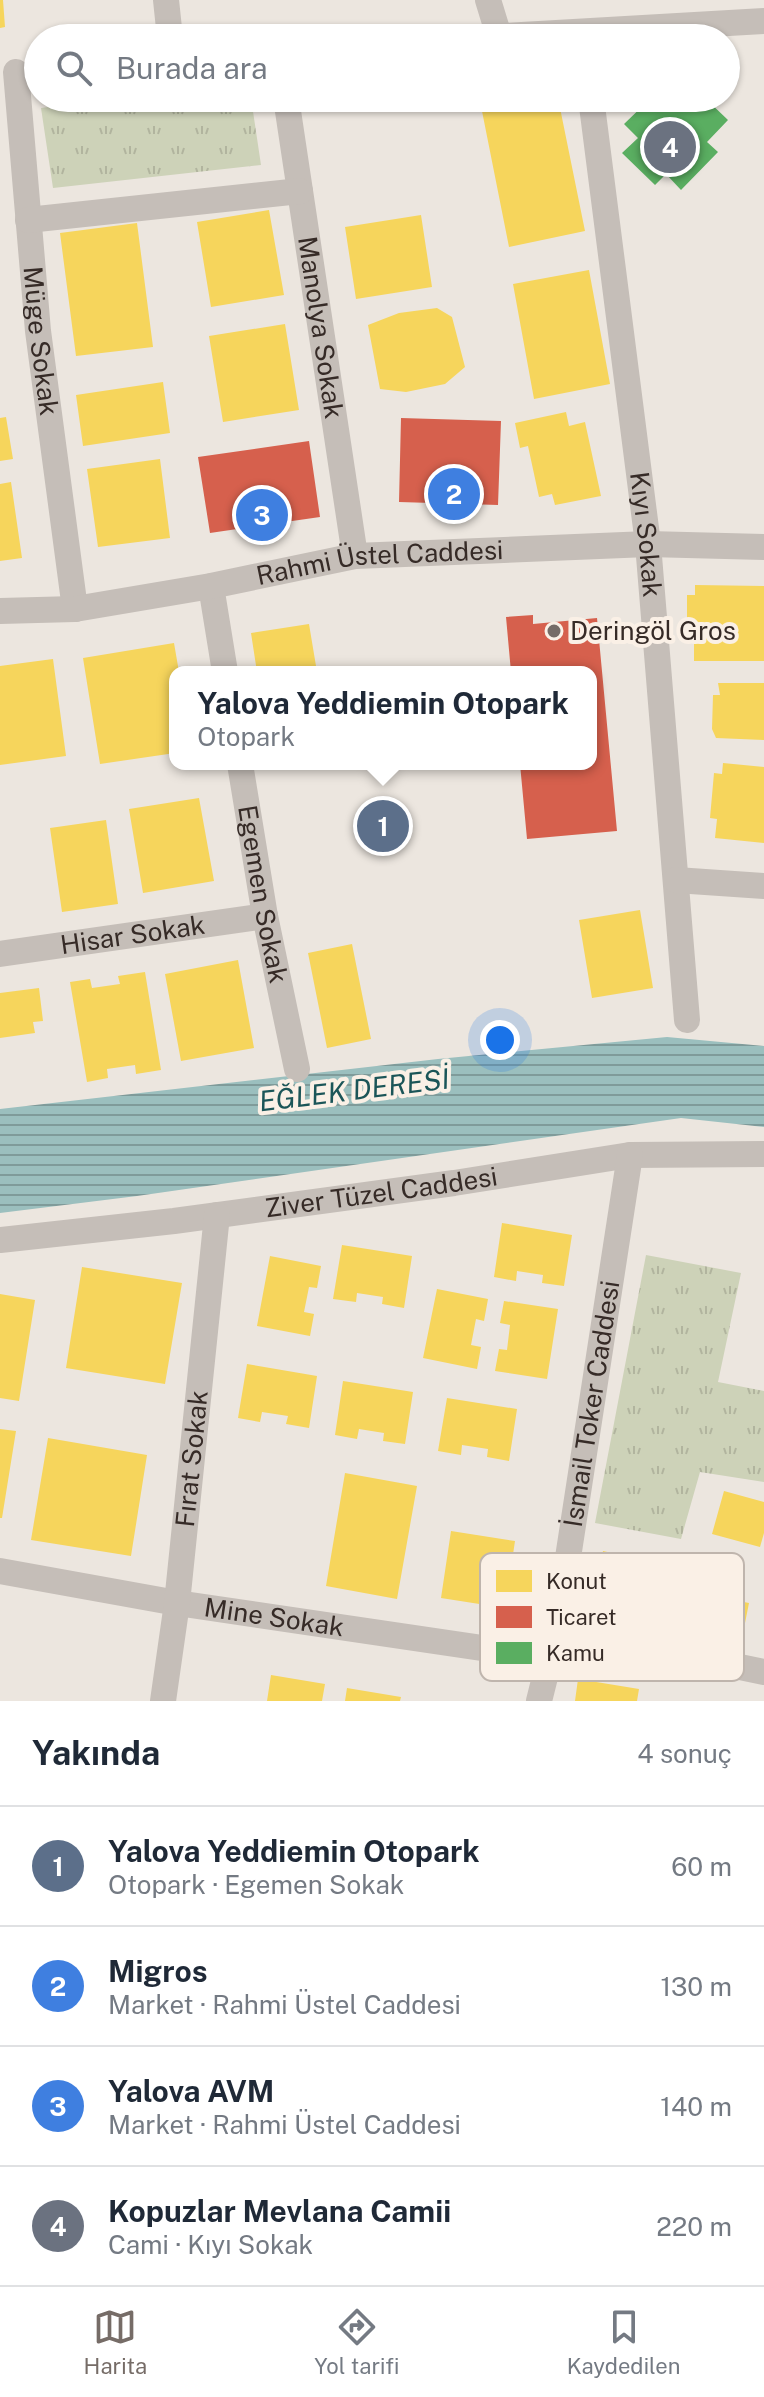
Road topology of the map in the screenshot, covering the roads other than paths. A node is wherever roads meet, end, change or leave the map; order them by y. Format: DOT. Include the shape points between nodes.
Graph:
graph roads {
  1 [pos="166,0"];
  2 [pos="488,0"];
  3 [pos="764,21"];
  4 [pos="169,24"];
  5 [pos="495,24"];
  6 [pos="725,24"];
  7 [pos="18,72"];
  8 [pos="288,112"];
  9 [pos="593,112"];
  10 [pos="300,191"];
  11 [pos="28,220"];
  12 [pos="648,544"];
  13 [pos="764,547"];
  14 [pos="355,556"];
  15 [pos="211,586"];
  16 [pos="75,609"];
  17 [pos="0,611"];
  18 [pos="224,666"];
  19 [pos="241,770"];
  20 [pos="676,880"];
  21 [pos="764,886"];
  22 [pos="265,916"];
  23 [pos="0,954"];
  24 [pos="687,1020"];
  25 [pos="297,1069"];
  26 [pos="764,1154"];
  27 [pos="630,1155"];
  28 [pos="217,1215"];
  29 [pos="0,1240"];
  30 [pos="569,1553"];
  31 [pos="0,1571"];
  32 [pos="177,1603"];
  33 [pos="480,1648"];
  34 [pos="744,1668"];
  35 [pos="764,1672"];
  36 [pos="544,1681"];
  37 [pos="163,1701"];
  38 [pos="539,1701"];
  1 -- 4 [label="street"];
  2 -- 5 [label="street"];
  3 -- 6 [label="street"];
  7 -- 11 [label="street, Müge Sokak"];
  8 -- 10 [label="street, Manolya Sokak"];
  9 -- 12 [label="street, Kıyı Sokak"];
  10 -- 11 [label="street"];
  10 -- 14 [label="street, Manolya Sokak"];
  11 -- 16 [label="street, Müge Sokak"];
  12 -- 13 [label="street, Rahmi Üstel Caddesi"];
  12 -- 14 [label="street, Rahmi Üstel Caddesi"];
  12 -- 20 [label="street, Kıyı Sokak"];
  14 -- 15 [label="street, Rahmi Üstel Caddesi"];
  15 -- 16 [label="street, Rahmi Üstel Caddesi"];
  15 -- 18 [label="street"];
  16 -- 17 [label="street, Rahmi Üstel Caddesi"];
  19 -- 22 [label="street, Egemen Sokak"];
  20 -- 21 [label="street"];
  20 -- 24 [label="street, Kıyı Sokak"];
  22 -- 23 [label="street, Hisar Sokak"];
  22 -- 25 [label="street, Egemen Sokak"];
  26 -- 27 [label="street, Ziver Tüzel Caddesi"];
  27 -- 28 [label="street, Ziver Tüzel Caddesi"];
  27 -- 30 [label="street, İsmail Toker Caddesi"];
  28 -- 29 [label="street, Ziver Tüzel Caddesi"];
  28 -- 32 [label="street, Fırat Sokak"];
  31 -- 32 [label="street, Mine Sokak"];
  32 -- 33 [label="street, Mine Sokak"];
  32 -- 37 [label="street, Fırat Sokak"];
  34 -- 35 [label="street"];
  36 -- 38 [label="street, İsmail Toker Caddesi"];
}
